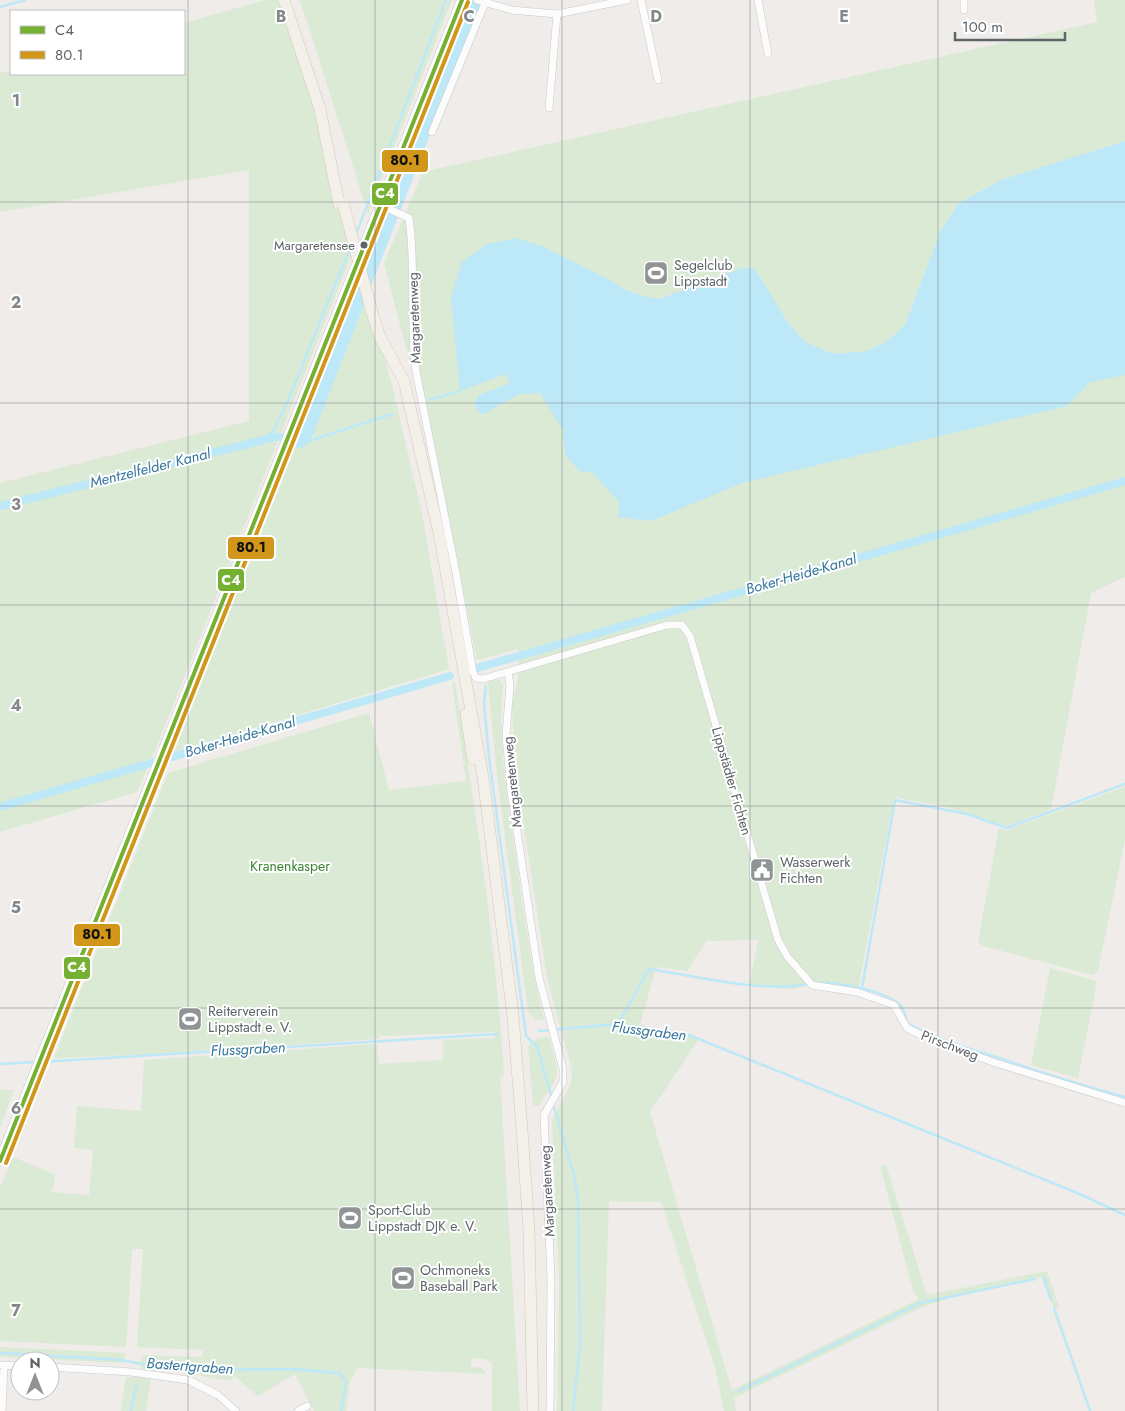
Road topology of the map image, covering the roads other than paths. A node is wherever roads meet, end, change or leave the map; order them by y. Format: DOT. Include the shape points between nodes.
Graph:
graph roads {
  1 [pos="284,0"];
  2 [pos="291,0"];
  3 [pos="462,0"];
  4 [pos="628,0"];
  5 [pos="641,0"];
  6 [pos="758,0"];
  7 [pos="964,0"];
  8 [pos="482,2"];
  9 [pos="964,10"];
  10 [pos="557,14"];
  11 [pos="768,54"];
  12 [pos="658,80"];
  13 [pos="549,108"];
  14 [pos="432,132"];
  15 [pos="341,204"];
  16 [pos="384,207"];
  17 [pos="370,310"];
  18 [pos="508,672"];
  19 [pos="778,940"];
  20 [pos="1125,1103"];
  21 [pos="0,1161"];
  22 [pos="2,1365"];
  23 [pos="60,1368"];
  24 [pos="307,1406"];
  25 [pos="2,1411"];
  26 [pos="236,1411"];
  27 [pos="298,1411"];
  28 [pos="526,1411"];
  29 [pos="533,1411"];
  30 [pos="550,1411"];
  1 -- 15 [label="main road" via="320,109"];
  2 -- 15 [label="main road" via="326,105"];
  3 -- 16 [label="street"];
  4 -- 10 [label="street"];
  5 -- 12 [label="street"];
  6 -- 11 [label="street"];
  7 -- 9 [label="street"];
  8 -- 10 [label="street" via="511,10"];
  8 -- 14 [label="street"];
  10 -- 13 [label="street"];
  15 -- 17 [label="main road, bridge"];
  16 -- 18 [label="street, Margaretenweg" via="408,218 412,245 415,366 473,672 476,678 483,679"];
  16 -- 21 [label="street" via="284,448"];
  17 -- 28 [label="main road" via="377,339 397,383 427,513 465,712 486,849 514,1116"];
  17 -- 29 [label="main road" via="380,337 404,381 441,542 483,777 513,1016 521,1116 529,1230"];
  18 -- 19 [label="street, Lippstädter Fichten" via="667,625 682,625 690,636"];
  18 -- 30 [label="street, Margaretenweg" via="506,735 511,791 539,978 564,1069 563,1082 544,1115 551,1279"];
  19 -- 20 [label="street, Pirschweg" via="812,985 857,992 894,1005 907,1028 929,1039"];
  22 -- 25 [label="street"];
  23 -- 26 [label="street" via="188,1380 218,1395"];
  24 -- 27 [label="street"];
}
